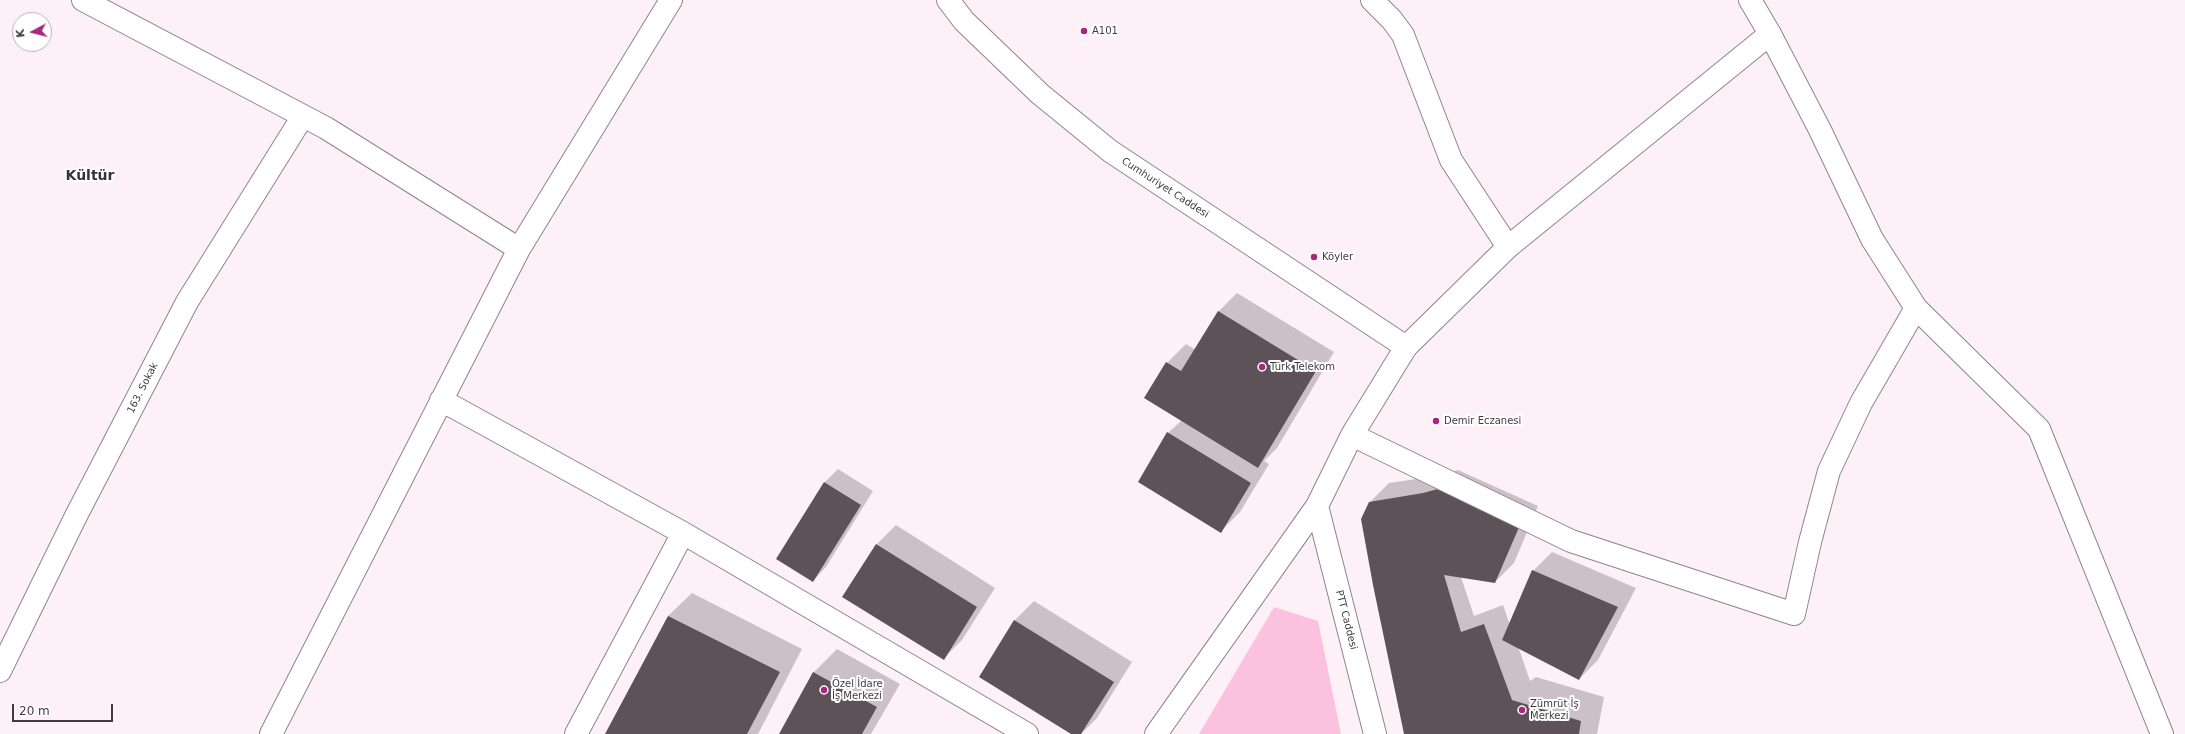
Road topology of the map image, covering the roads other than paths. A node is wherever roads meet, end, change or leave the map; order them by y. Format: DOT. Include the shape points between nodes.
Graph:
graph roads {
  1 [pos="83,0"];
  2 [pos="671,0"];
  3 [pos="948,0"];
  4 [pos="1372,0"];
  5 [pos="1750,0"];
  6 [pos="1770,34"];
  7 [pos="303,116"];
  8 [pos="1508,247"];
  9 [pos="519,249"];
  10 [pos="1916,308"];
  11 [pos="1406,347"];
  12 [pos="441,400"];
  13 [pos="1352,436"];
  14 [pos="1317,506"];
  15 [pos="683,533"];
  16 [pos="0,671"];
  17 [pos="271,734"];
  18 [pos="576,734"];
  19 [pos="1027,734"];
  20 [pos="1156,734"];
  21 [pos="1375,734"];
  22 [pos="2162,734"];
  1 -- 7 [label="street"];
  2 -- 9 [label="street"];
  3 -- 11 [label="street, Cumhuriyet Caddesi" via="964,21 1040,94 1110,151"];
  4 -- 8 [label="street" via="1403,35 1452,160"];
  5 -- 6 [label="street"];
  6 -- 8 [label="street"];
  6 -- 10 [label="street" via="1820,130 1872,239"];
  7 -- 9 [label="street"];
  7 -- 16 [label="street, 163. Sokak" via="187,302 76,516"];
  8 -- 11 [label="street"];
  9 -- 12 [label="street"];
  10 -- 13 [label="street" via="1860,403 1829,471 1794,614 1571,541"];
  10 -- 22 [label="street" via="2039,429"];
  11 -- 13 [label="street"];
  12 -- 15 [label="street"];
  12 -- 17 [label="street"];
  13 -- 14 [label="street"];
  14 -- 20 [label="street"];
  14 -- 21 [label="street, PTT Caddesi"];
  15 -- 18 [label="street"];
  15 -- 19 [label="street"];
}
